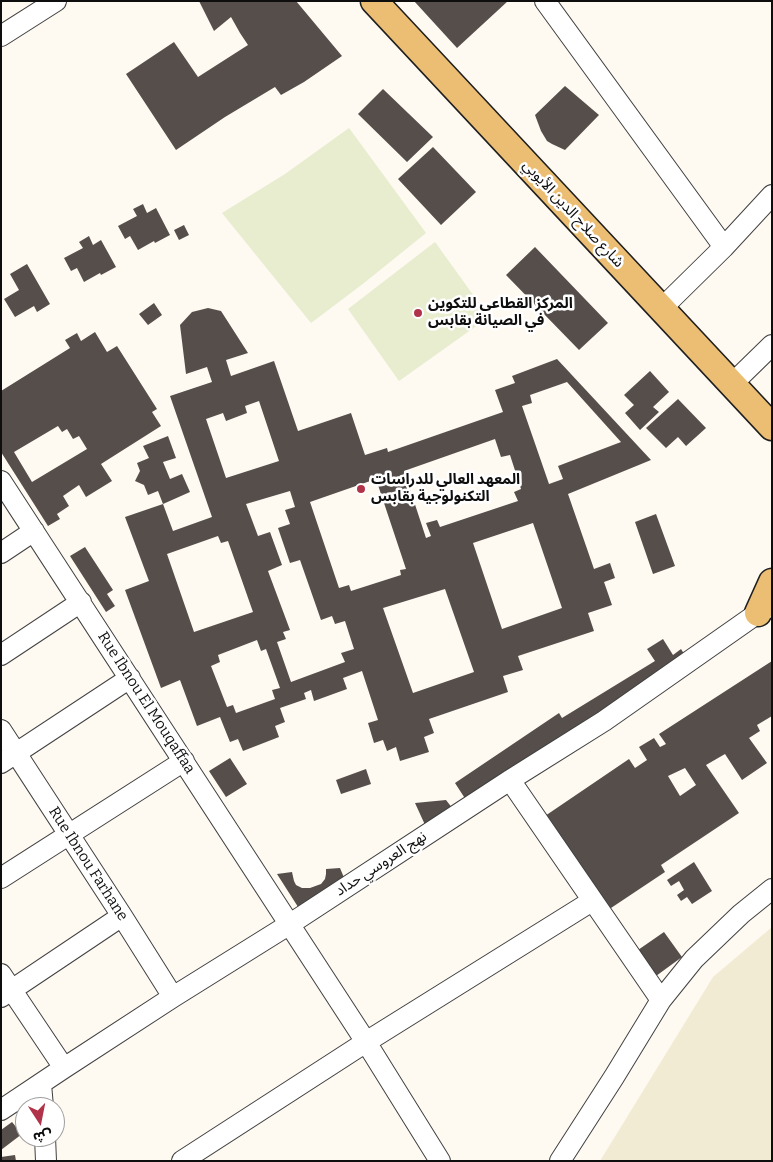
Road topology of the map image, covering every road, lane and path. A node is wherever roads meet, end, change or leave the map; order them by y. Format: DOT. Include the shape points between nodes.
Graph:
graph roads {
  1 [pos="56,1"];
  2 [pos="374,1"];
  3 [pos="545,1"];
  4 [pos="1,36"];
  5 [pos="772,195"];
  6 [pos="724,247"];
  7 [pos="661,308"];
  8 [pos="772,345"];
  9 [pos="732,384"];
  10 [pos="772,427"];
  11 [pos="1,481"];
  12 [pos="34,532"];
  13 [pos="1,553"];
  14 [pos="772,582"];
  15 [pos="81,602"];
  16 [pos="767,606"];
  17 [pos="1,654"];
  18 [pos="130,678"];
  19 [pos="1,730"];
  20 [pos="8,758"];
  21 [pos="184,761"];
  22 [pos="510,780"];
  23 [pos="69,834"];
  24 [pos="1,878"];
  25 [pos="772,889"];
  26 [pos="592,901"];
  27 [pos="122,916"];
  28 [pos="290,924"];
  29 [pos="5,987"];
  30 [pos="172,997"];
  31 [pos="661,1000"];
  32 [pos="366,1042"];
  33 [pos="64,1068"];
  34 [pos="41,1084"];
  35 [pos="42,1097"];
  36 [pos="1,1110"];
  37 [pos="45,1147"];
  38 [pos="46,1161"];
  39 [pos="182,1161"];
  40 [pos="440,1161"];
  41 [pos="560,1161"];
  1 -- 4 [label="street"];
  2 -- 7 [label="main road, شارع صلاح الدين الأيوبي"];
  3 -- 6 [label="street"];
  5 -- 6 [label="street"];
  6 -- 7 [label="street"];
  7 -- 9 [label="main road, شارع صلاح الدين الأيوبي"];
  8 -- 9 [label="street"];
  9 -- 10 [label="main road, شارع صلاح الدين الأيوبي"];
  11 -- 12 [label="street, Rue Ibnou El Mouqaffaa"];
  12 -- 13 [label="street"];
  12 -- 15 [label="street, Rue Ibnou El Mouqaffaa"];
  14 -- 16 [label="main road"];
  15 -- 17 [label="street"];
  15 -- 18 [label="street, Rue Ibnou El Mouqaffaa"];
  16 -- 22 [label="street, نهج العروسي حداد" via="604,721"];
  18 -- 20 [label="street"];
  18 -- 21 [label="street, Rue Ibnou El Mouqaffaa"];
  19 -- 20 [label="street, Rue Ibnou Farhane"];
  20 -- 23 [label="street, Rue Ibnou Farhane"];
  21 -- 23 [label="street"];
  21 -- 28 [label="street, Rue Ibnou El Mouqaffaa"];
  22 -- 26 [label="street"];
  22 -- 28 [label="street, نهج العروسي حداد"];
  23 -- 24 [label="street"];
  23 -- 27 [label="street, Rue Ibnou Farhane"];
  25 -- 31 [label="street" via="694,959"];
  26 -- 31 [label="street"];
  26 -- 32 [label="street"];
  27 -- 29 [label="street"];
  27 -- 30 [label="street, Rue Ibnou Farhane"];
  28 -- 30 [label="street, نهج العروسي حداد"];
  28 -- 32 [label="street, Rue Ibnou El Mouqaffaa"];
  29 -- 33 [label="street"];
  30 -- 33 [label="street, نهج العروسي حداد"];
  31 -- 41 [label="street"];
  32 -- 39 [label="street"];
  32 -- 40 [label="street, Rue Ibnou El Mouqaffaa"];
  33 -- 34 [label="street, نهج العروسي حداد"];
  34 -- 35 [label="street"];
  34 -- 36 [label="street, نهج العروسي حداد"];
  37 -- 38 [label="street"];
}
